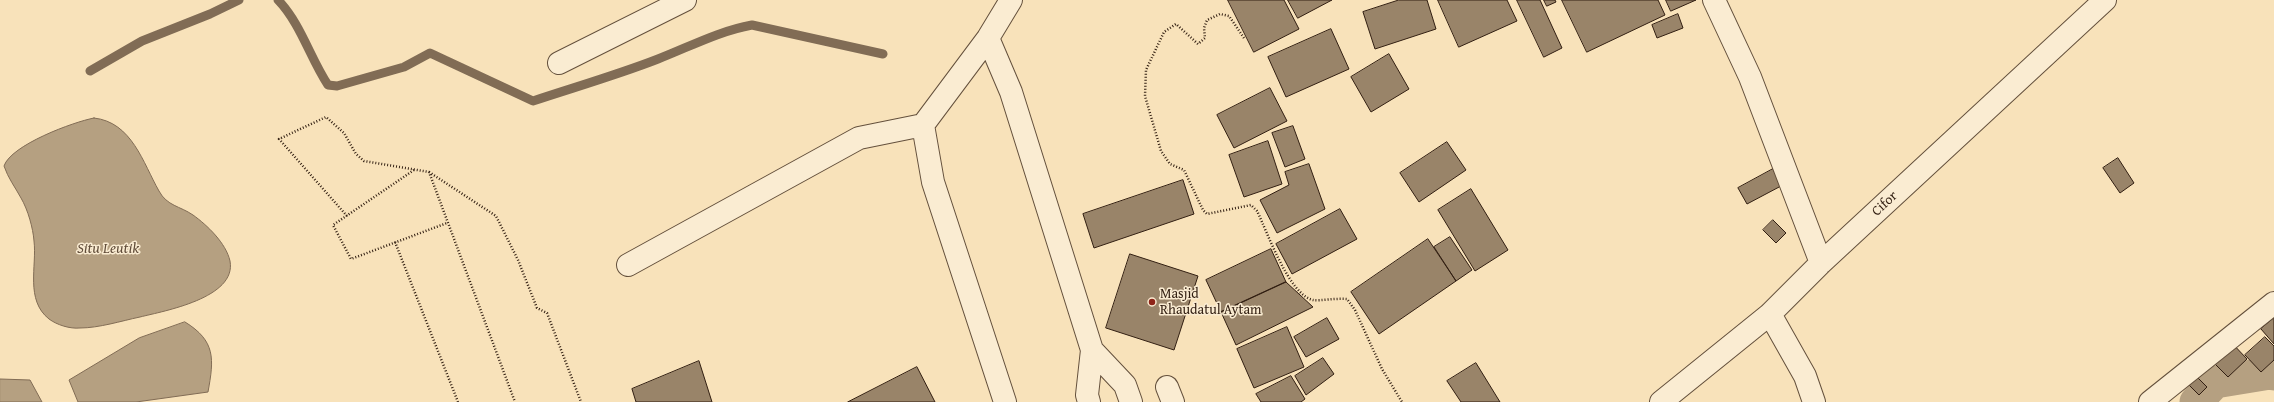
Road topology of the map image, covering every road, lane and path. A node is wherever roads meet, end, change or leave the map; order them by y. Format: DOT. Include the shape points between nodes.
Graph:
graph roads {
  1 [pos="685,0"];
  2 [pos="1011,0"];
  3 [pos="1714,0"];
  4 [pos="2105,0"];
  5 [pos="988,38"];
  6 [pos="1244,38"];
  7 [pos="559,63"];
  8 [pos="923,125"];
  9 [pos="414,170"];
  10 [pos="429,172"];
  11 [pos="347,216"];
  12 [pos="447,223"];
  13 [pos="395,242"];
  14 [pos="1821,263"];
  15 [pos="628,265"];
  16 [pos="2274,303"];
  17 [pos="1770,314"];
  18 [pos="1092,350"];
  19 [pos="458,402"];
  20 [pos="515,402"];
  21 [pos="581,402"];
  22 [pos="1005,402"];
  23 [pos="1089,402"];
  24 [pos="1131,402"];
  25 [pos="1402,402"];
  26 [pos="1661,402"];
  27 [pos="1814,402"];
  28 [pos="2150,402"];
  1 -- 7 [label="street"];
  2 -- 5 [label="street"];
  3 -- 14 [label="street" via="1750,77"];
  4 -- 14 [label="street, Cifor"];
  5 -- 8 [label="street"];
  5 -- 18 [label="street" via="1011,92"];
  6 -- 25 [label="path" via="1230,16 1220,14 1207,20 1204,28 1205,38 1198,44 1176,24 1164,32 1146,70 1145,96 1161,152 1170,164 1184,170 1207,214 1252,205 1288,278 1302,294 1313,300 1334,297 1347,299 1355,310 1382,369"];
  8 -- 15 [label="street" via="859,138"];
  8 -- 22 [label="street" via="933,182"];
  9 -- 10 [label="path"];
  9 -- 11 [label="path"];
  9 -- 11 [label="path" via="364,161 356,154 344,133 326,117 279,139"];
  10 -- 12 [label="path"];
  10 -- 21 [label="path" via="496,216 518,260 537,308 547,313"];
  11 -- 13 [label="path" via="333,225 351,259"];
  12 -- 13 [label="path"];
  12 -- 20 [label="path"];
  13 -- 19 [label="path"];
  14 -- 17 [label="street, Cifor"];
  16 -- 28 [label="street"];
  17 -- 26 [label="street, Cifor"];
  17 -- 27 [label="street" via="1805,376"];
  18 -- 23 [label="street" via="1087,395"];
  18 -- 24 [label="street" via="1125,385"];
}
